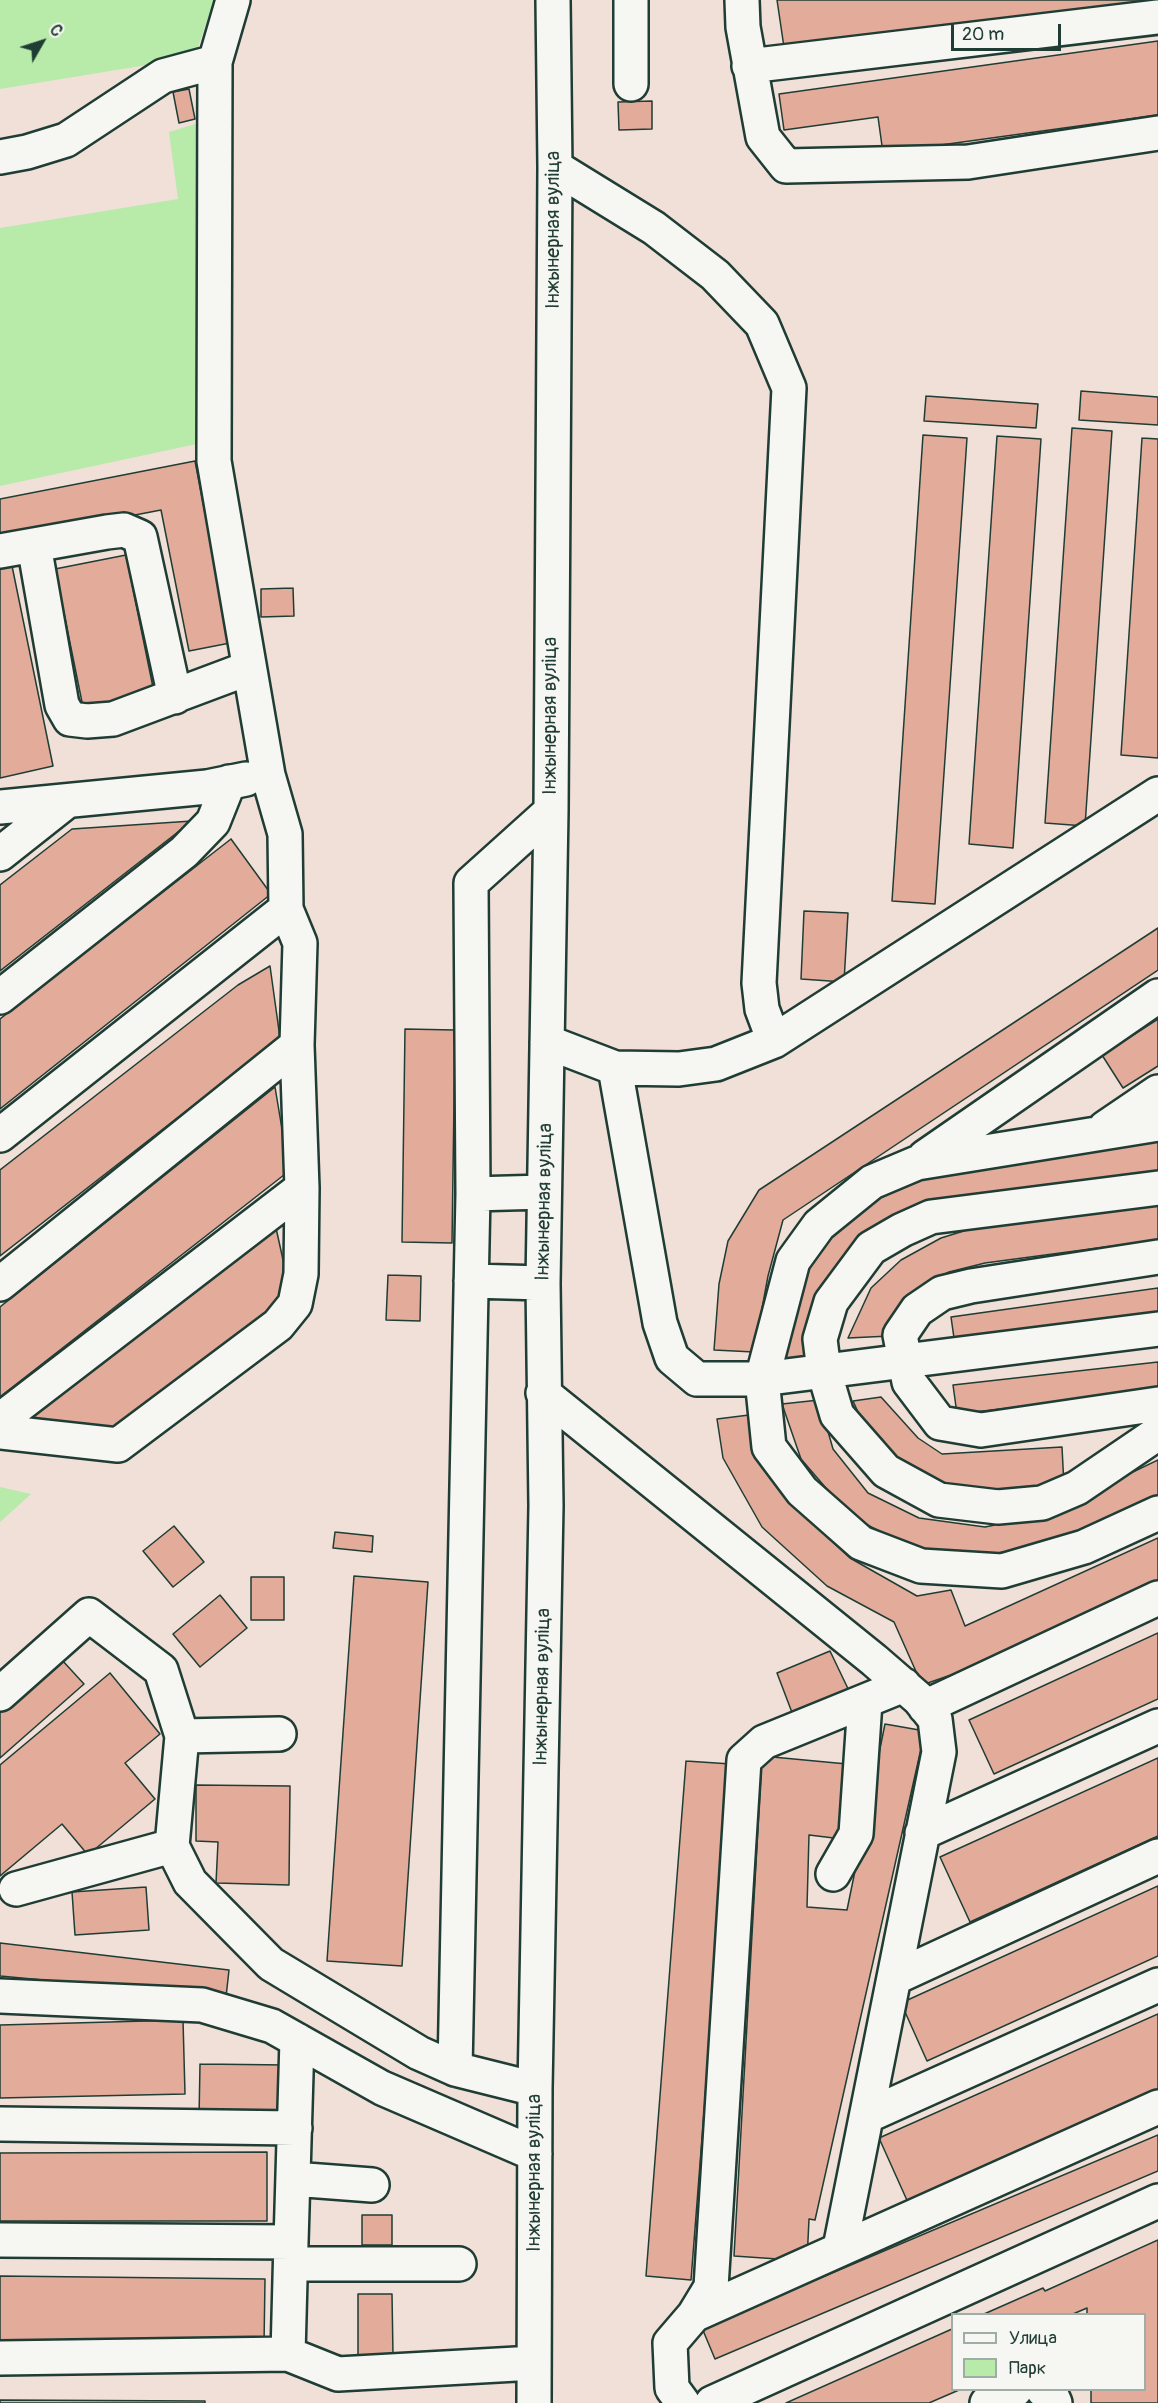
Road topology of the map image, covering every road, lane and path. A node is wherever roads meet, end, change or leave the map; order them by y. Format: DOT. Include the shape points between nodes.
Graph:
graph roads {
  1 [pos="233,0"];
  2 [pos="553,0"];
  3 [pos="631,0"];
  4 [pos="742,0"];
  5 [pos="1158,17"];
  6 [pos="215,62"];
  7 [pos="749,66"];
  8 [pos="632,84"];
  9 [pos="1158,133"];
  10 [pos="0,157"];
  11 [pos="555,167"];
  12 [pos="34,545"];
  13 [pos="0,551"];
  14 [pos="249,668"];
  15 [pos="175,697"];
  16 [pos="268,774"];
  17 [pos="229,783"];
  18 [pos="1158,794"];
  19 [pos="66,801"];
  20 [pos="0,807"];
  21 [pos="550,811"];
  22 [pos="0,854"];
  23 [pos="286,909"];
  24 [pos="1158,996"];
  25 [pos="0,997"];
  26 [pos="774,1041"];
  27 [pos="547,1042"];
  28 [pos="297,1045"];
  29 [pos="615,1068"];
  30 [pos="1158,1092"];
  31 [pos="1158,1124"];
  32 [pos="1097,1134"];
  33 [pos="0,1136"];
  34 [pos="916,1163"];
  35 [pos="302,1188"];
  36 [pos="1158,1188"];
  37 [pos="544,1192"];
  38 [pos="473,1194"];
  39 [pos="1158,1257"];
  40 [pos="471,1281"];
  41 [pos="543,1283"];
  42 [pos="0,1284"];
  43 [pos="1158,1329"];
  44 [pos="903,1359"];
  45 [pos="824,1371"];
  46 [pos="762,1379"];
  47 [pos="543,1393"];
  48 [pos="1158,1404"];
  49 [pos="0,1420"];
  50 [pos="0,1432"];
  51 [pos="1158,1433"];
  52 [pos="1158,1513"];
  53 [pos="1158,1598"];
  54 [pos="0,1694"];
  55 [pos="914,1696"];
  56 [pos="865,1701"];
  57 [pos="1158,1726"];
  58 [pos="279,1734"];
  59 [pos="182,1736"];
  60 [pos="922,1833"];
  61 [pos="172,1846"];
  62 [pos="1158,1856"];
  63 [pos="833,1874"];
  64 [pos="16,1889"];
  65 [pos="894,1978"];
  66 [pos="1158,1985"];
  67 [pos="0,1996"];
  68 [pos="297,2040"];
  69 [pos="456,2069"];
  70 [pos="535,2089"];
  71 [pos="1158,2107"];
  72 [pos="867,2116"];
  73 [pos="0,2124"];
  74 [pos="295,2128"];
  75 [pos="535,2154"];
  76 [pos="293,2179"];
  77 [pos="372,2185"];
  78 [pos="1158,2201"];
  79 [pos="0,2240"];
  80 [pos="840,2248"];
  81 [pos="291,2253"];
  82 [pos="459,2264"];
  83 [pos="694,2315"];
  84 [pos="288,2354"];
  85 [pos="0,2358"];
  86 [pos="534,2363"];
  87 [pos="1013,2391"];
  88 [pos="1045,2391"];
  89 [pos="534,2403"];
  90 [pos="683,2403"];
  91 [pos="712,2403"];
  92 [pos="987,2403"];
  93 [pos="1054,2403"];
  1 -- 6 [label="street"];
  2 -- 11 [label="street, Інжынерная вуліца"];
  3 -- 8 [label="street"];
  4 -- 7 [label="street"];
  5 -- 7 [label="street"];
  6 -- 10 [label="street" via="163,76 66,140"];
  6 -- 14 [label="street" via="214,461"];
  7 -- 9 [label="street" via="764,137 786,166 968,162"];
  11 -- 21 [label="street, Інжынерная вуліца"];
  11 -- 26 [label="street" via="654,228 715,275 762,324 789,388 759,983 762,1009"];
  12 -- 13 [label="street"];
  12 -- 15 [label="street" via="124,530 140,537"];
  12 -- 15 [label="street" via="62,705 70,719 113,719"];
  14 -- 15 [label="street"];
  14 -- 16 [label="street"];
  16 -- 17 [label="street"];
  16 -- 23 [label="street" via="285,834"];
  17 -- 19 [label="street"];
  17 -- 25 [label="street" via="213,822 184,852"];
  18 -- 26 [label="street"];
  19 -- 20 [label="street"];
  19 -- 22 [label="street"];
  21 -- 27 [label="street, Інжынерная вуліца"];
  21 -- 38 [label="street" via="471,883"];
  23 -- 28 [label="street" via="300,943"];
  23 -- 33 [label="street"];
  24 -- 34 [label="street"];
  26 -- 29 [label="street" via="716,1064 679,1069"];
  27 -- 29 [label="street"];
  27 -- 37 [label="street, Інжынерная вуліца"];
  28 -- 35 [label="street"];
  28 -- 42 [label="street"];
  29 -- 46 [label="street" via="660,1323 672,1358 697,1379"];
  30 -- 32 [label="street"];
  31 -- 32 [label="street"];
  32 -- 34 [label="street"];
  34 -- 46 [label="street" via="873,1182 819,1225 793,1261"];
  35 -- 49 [label="street"];
  35 -- 50 [label="street" via="302,1274 295,1304 278,1324 118,1445"];
  36 -- 45 [label="street" via="931,1218 902,1230 871,1248 831,1302 820,1339"];
  37 -- 38 [label="street"];
  37 -- 41 [label="street, Інжынерная вуліца"];
  38 -- 40 [label="street"];
  39 -- 44 [label="street" via="942,1293 917,1310 900,1335"];
  40 -- 41 [label="street"];
  40 -- 69 [label="street"];
  41 -- 47 [label="street, Інжынерная вуліца"];
  43 -- 44 [label="street"];
  44 -- 45 [label="street"];
  44 -- 48 [label="street" via="909,1382 940,1424 981,1431"];
  45 -- 46 [label="street"];
  45 -- 51 [label="street" via="837,1415 886,1471 939,1500 999,1507 1042,1503 1077,1488"];
  46 -- 52 [label="street" via="769,1447 802,1491 861,1543 921,1566 1002,1571 1084,1547"];
  47 -- 55 [label="street"];
  47 -- 70 [label="street, Інжынерная вуліца" via="546,1506"];
  53 -- 55 [label="street"];
  54 -- 59 [label="street" via="89,1615 161,1670"];
  55 -- 56 [label="street"];
  55 -- 60 [label="street" via="934,1719 939,1752"];
  56 -- 63 [label="street" via="856,1834"];
  56 -- 83 [label="street" via="764,1742 744,1760 711,2287"];
  57 -- 60 [label="street"];
  58 -- 59 [label="street"];
  59 -- 61 [label="street"];
  60 -- 65 [label="street"];
  61 -- 64 [label="street"];
  61 -- 69 [label="street" via="190,1882 271,1964 419,2053"];
  62 -- 65 [label="street"];
  65 -- 72 [label="street"];
  66 -- 72 [label="street"];
  67 -- 68 [label="street" via="202,2005 272,2026"];
  68 -- 74 [label="street"];
  68 -- 75 [label="street" via="382,2088"];
  69 -- 70 [label="street"];
  70 -- 75 [label="street, Інжынерная вуліца"];
  71 -- 80 [label="street"];
  72 -- 80 [label="street"];
  73 -- 74 [label="street"];
  74 -- 76 [label="street"];
  75 -- 86 [label="street, Інжынерная вуліца"];
  76 -- 77 [label="street"];
  76 -- 81 [label="street"];
  78 -- 91 [label="street"];
  79 -- 81 [label="street"];
  80 -- 83 [label="street"];
  81 -- 82 [label="street"];
  81 -- 84 [label="street"];
  83 -- 90 [label="street" via="670,2343 672,2388"];
  84 -- 85 [label="street"];
  84 -- 86 [label="street" via="338,2374"];
  86 -- 89 [label="street, Інжынерная вуліца"];
  87 -- 92 [label="street"];
  88 -- 93 [label="street"];
}
